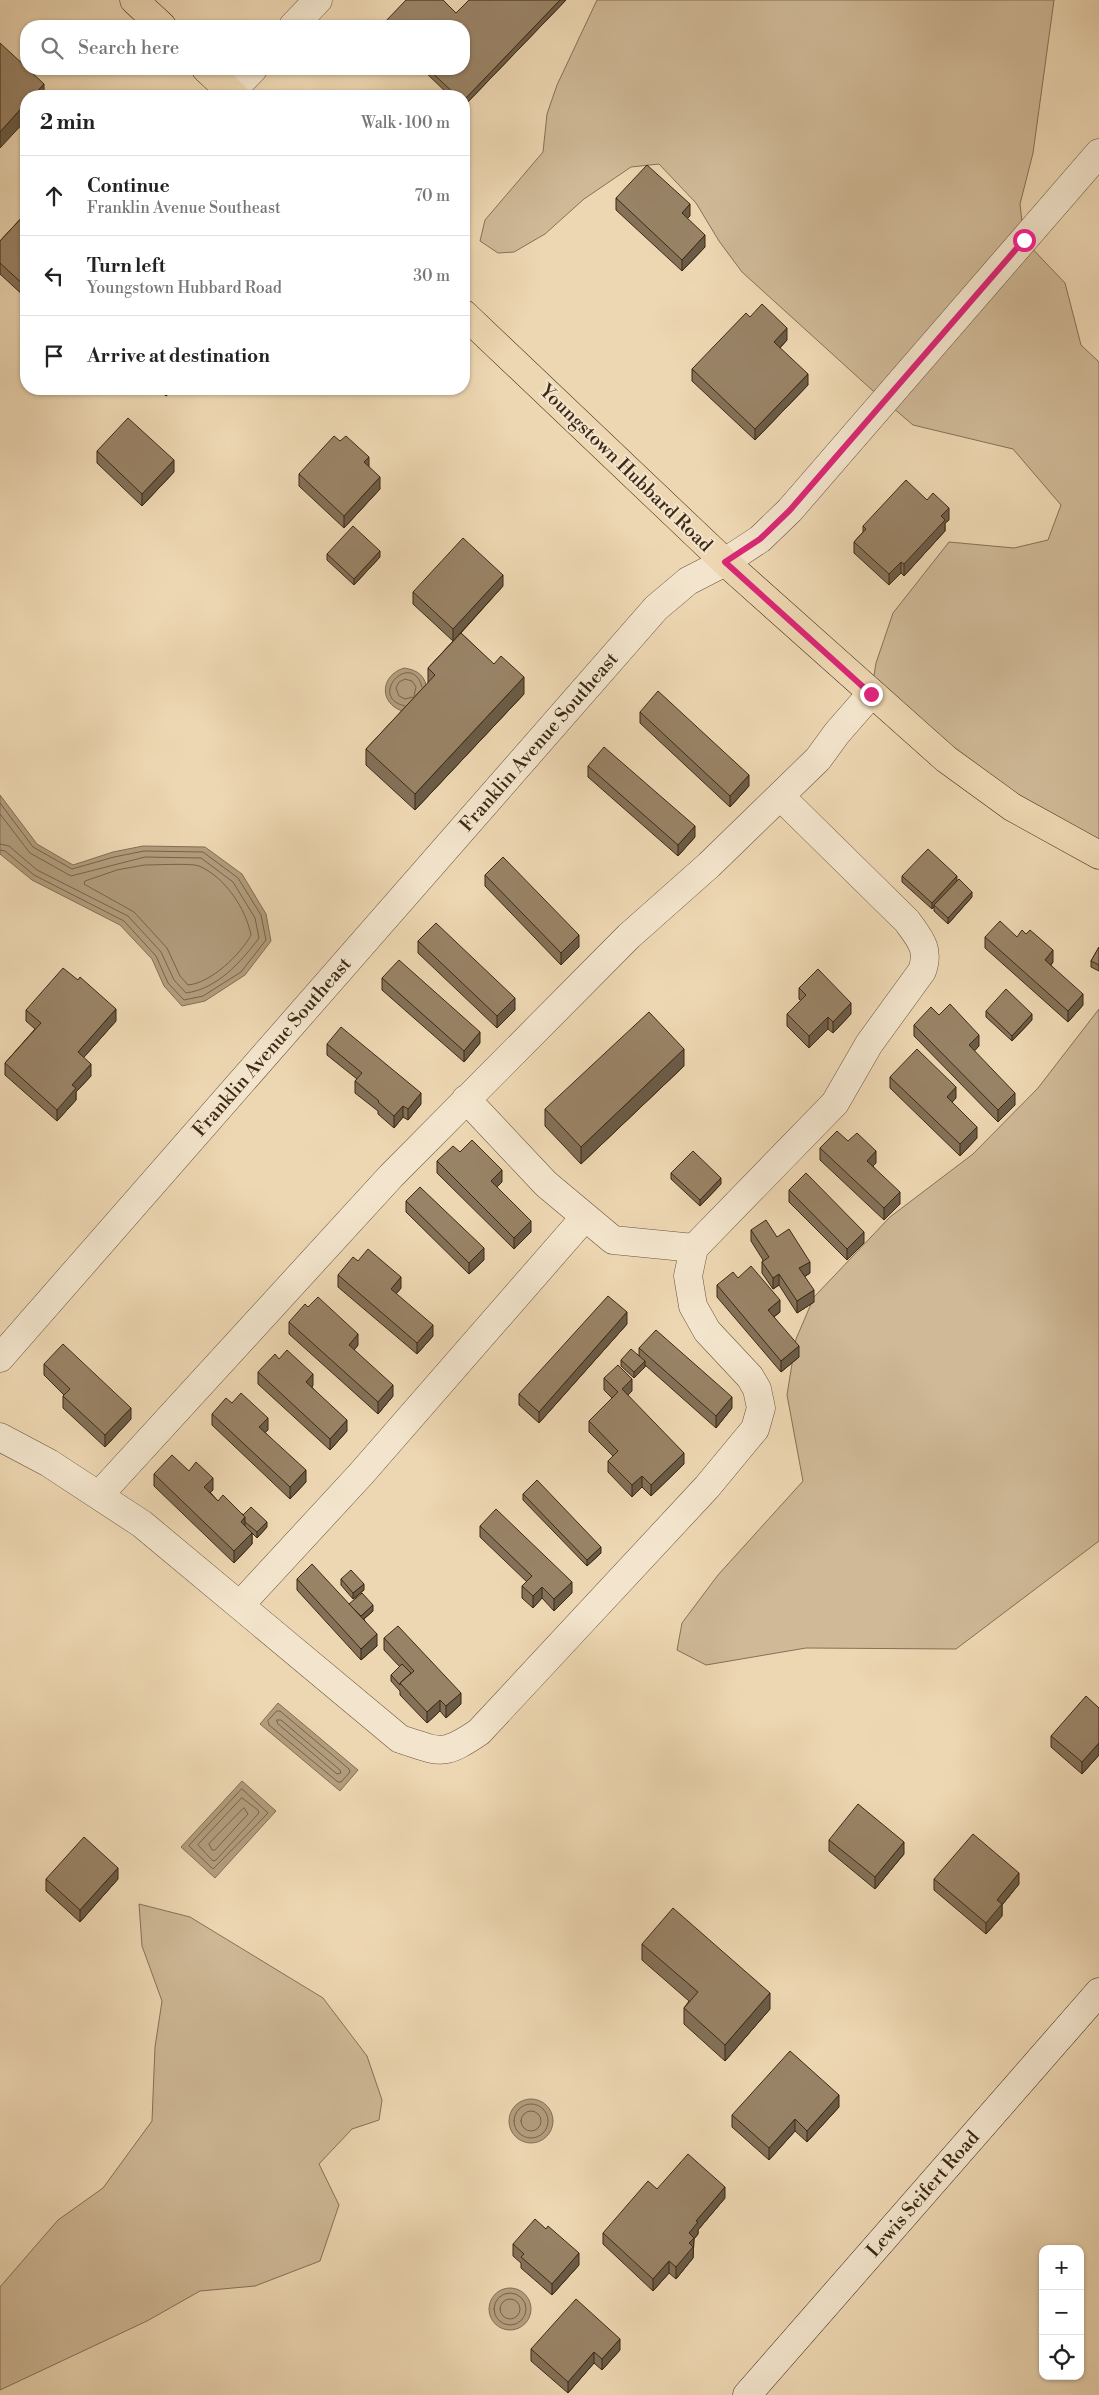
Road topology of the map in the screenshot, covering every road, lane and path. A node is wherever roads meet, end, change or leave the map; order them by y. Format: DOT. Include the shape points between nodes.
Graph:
graph roads {
  1 [pos="134,0"];
  2 [pos="318,0"];
  3 [pos="156,20"];
  4 [pos="299,20"];
  5 [pos="212,75"];
  6 [pos="248,75"];
  7 [pos="229,90"];
  8 [pos="236,90"];
  9 [pos="1099,153"];
  10 [pos="470,320"];
  11 [pos="725,562"];
  12 [pos="871,694"];
  13 [pos="780,796"];
  14 [pos="1099,855"];
  15 [pos="466,1099"];
  16 [pos="585,1217"];
  17 [pos="694,1248"];
  18 [pos="0,1358"];
  19 [pos="0,1437"];
  20 [pos="99,1495"];
  21 [pos="240,1605"];
  22 [pos="1099,1992"];
  23 [pos="747,2395"];
  1 -- 3 [label="main road"];
  2 -- 4 [label="street"];
  5 -- 7 [label="main road"];
  6 -- 8 [label="street"];
  9 -- 11 [label="street, Franklin Avenue Southeast" via="790,510 760,539"];
  10 -- 11 [label="main road, Youngstown Hubbard Road"];
  11 -- 12 [label="main road, Youngstown Hubbard Road"];
  11 -- 18 [label="street, Franklin Avenue Southeast" via="688,581 656,608"];
  12 -- 13 [label="street" via="818,759"];
  12 -- 14 [label="main road, Youngstown Hubbard Road" via="946,759 1012,807"];
  13 -- 15 [label="street" via="629,936"];
  13 -- 17 [label="street" via="907,921 922,942 927,959 922,971 869,1044 835,1103"];
  15 -- 16 [label="street" via="546,1184"];
  15 -- 20 [label="street" via="391,1176"];
  16 -- 17 [label="street" via="613,1240"];
  16 -- 21 [label="street" via="361,1474"];
  17 -- 21 [label="street" via="688,1276 693,1306 707,1330 757,1389 760,1408 756,1429 707,1487 479,1732 448,1750 434,1750 400,1739"];
  19 -- 20 [label="street"];
  20 -- 21 [label="street" via="142,1524"];
  22 -- 23 [label="street, Lewis Seifert Road"];
}
